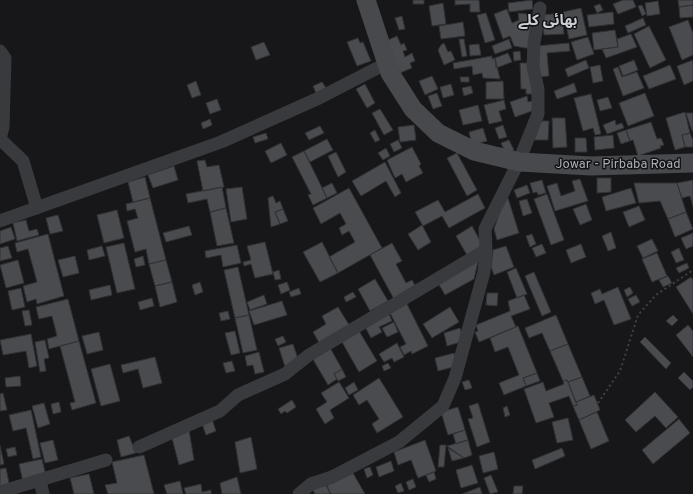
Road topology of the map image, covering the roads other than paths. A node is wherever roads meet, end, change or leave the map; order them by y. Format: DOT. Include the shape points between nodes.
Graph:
graph roads {
  1 [pos="366,0"];
  2 [pos="540,8"];
  3 [pos="0,51"];
  4 [pos="386,64"];
  5 [pos="0,139"];
  6 [pos="519,162"];
  7 [pos="693,163"];
  8 [pos="37,208"];
  9 [pos="0,222"];
  10 [pos="486,250"];
  11 [pos="139,447"];
  12 [pos="106,460"];
  13 [pos="40,481"];
  14 [pos="0,492"];
  15 [pos="43,494"];
  16 [pos="299,494"];
  1 -- 4 [label="main road, Jowar - Pirbaba Road"];
  2 -- 6 [label="street" via="533,67 538,89 538,114"];
  3 -- 5 [label="street" via="5,58 3,127"];
  4 -- 6 [label="main road, Jowar - Pirbaba Road" via="413,109 438,133 474,151"];
  4 -- 8 [label="street" via="221,142"];
  5 -- 8 [label="street" via="23,161"];
  6 -- 7 [label="main road, Jowar - Pirbaba Road" via="591,166"];
  6 -- 10 [label="street" via="485,229"];
  8 -- 9 [label="street"];
  10 -- 11 [label="street" via="309,355 285,374 238,394 220,411"];
  10 -- 16 [label="street" via="484,272 471,324 455,378 443,406 399,442 332,477 311,484"];
  12 -- 13 [label="street"];
  13 -- 14 [label="street"];
  13 -- 15 [label="street"];
}
